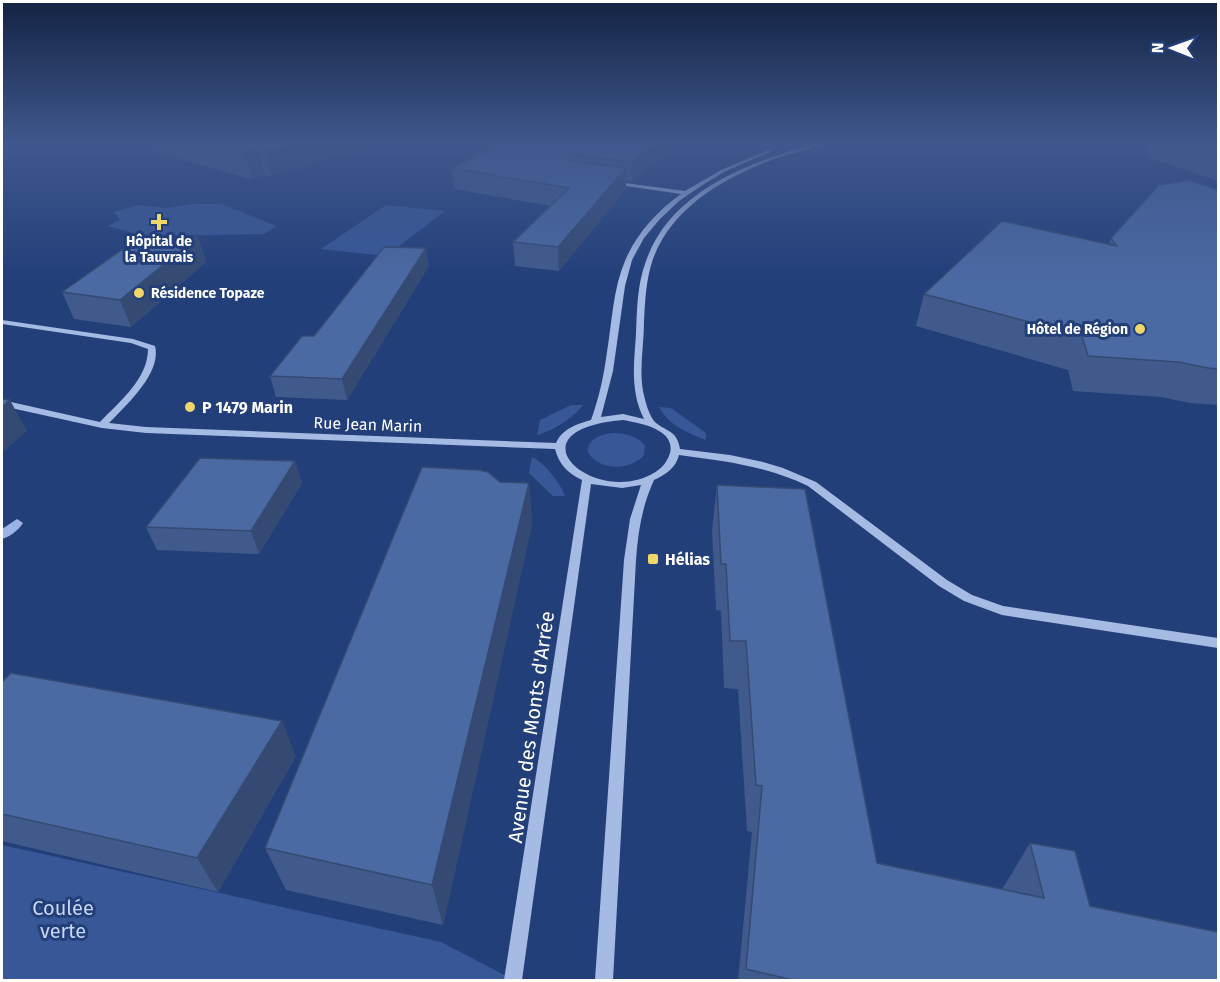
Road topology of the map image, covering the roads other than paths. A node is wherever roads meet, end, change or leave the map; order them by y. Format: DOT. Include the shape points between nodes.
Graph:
graph roads {
  1 [pos="649,188"];
  2 [pos="695,188"];
  3 [pos="711,188"];
  4 [pos="686,193"];
  5 [pos="2,322"];
  6 [pos="2,403"];
  7 [pos="595,420"];
  8 [pos="651,423"];
  9 [pos="102,425"];
  10 [pos="561,446"];
  11 [pos="677,452"];
  12 [pos="587,479"];
  13 [pos="649,480"];
  14 [pos="1218,643"];
  15 [pos="513,981"];
  16 [pos="604,981"];
  1 -- 4 [label="street"];
  2 -- 4 [label="street"];
  3 -- 8 [label="street" via="670,223 654,250 645,277 637,387"];
  4 -- 7 [label="street" via="645,232 627,264 603,397"];
  5 -- 9 [label="street" via="133,341 152,348 153,362"];
  6 -- 9 [label="street, Rue Jean Marin"];
  7 -- 8 [label="street" via="623,417"];
  7 -- 10 [label="street" via="572,430"];
  8 -- 11 [label="street" via="670,435"];
  9 -- 10 [label="street, Rue Jean Marin"];
  10 -- 12 [label="street" via="566,464"];
  11 -- 13 [label="street" via="669,468"];
  11 -- 14 [label="street" via="763,463 789,471 812,484 943,583 991,606 1031,616"];
  12 -- 13 [label="street" via="618,484"];
  12 -- 15 [label="street, Avenue des Monts d'Arrée"];
  13 -- 16 [label="street" via="635,512 630,560"];
}
